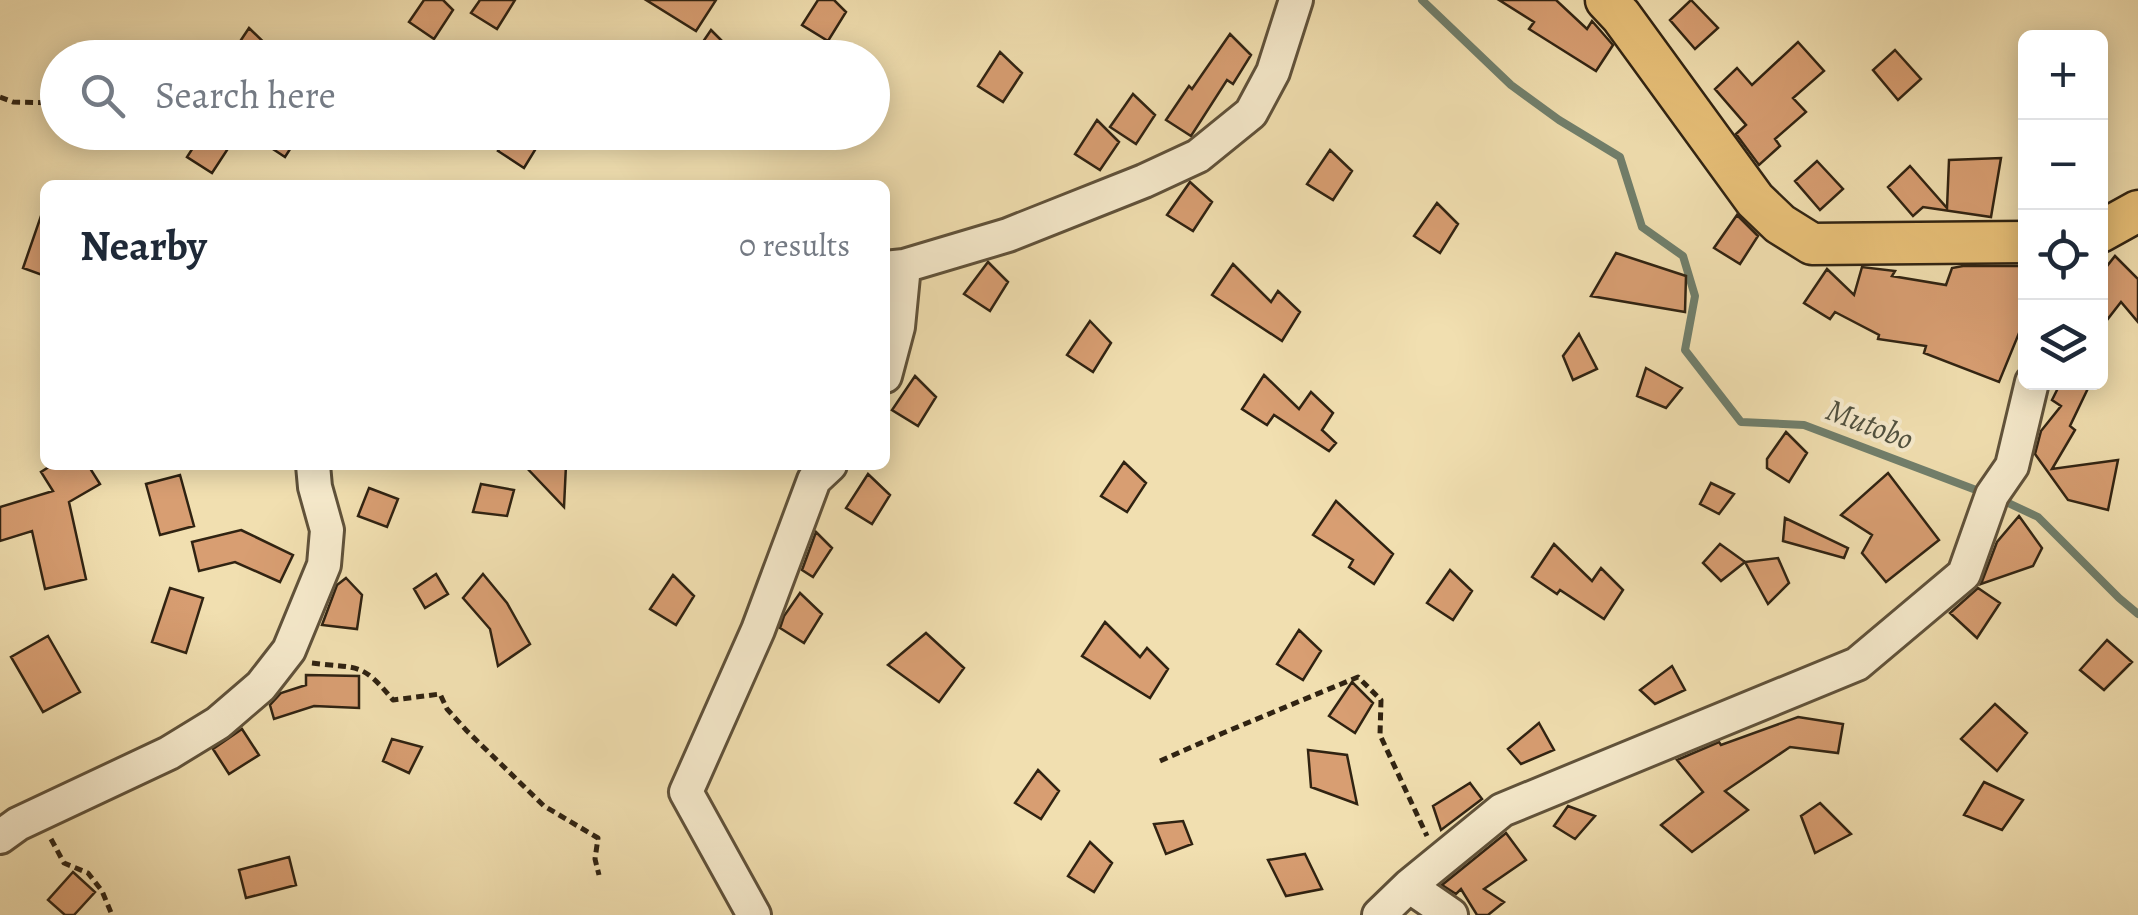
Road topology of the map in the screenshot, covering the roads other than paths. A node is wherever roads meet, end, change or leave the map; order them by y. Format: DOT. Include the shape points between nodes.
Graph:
graph roads {
  1 [pos="1296,0"];
  2 [pos="1606,0"];
  3 [pos="2018,242"];
  4 [pos="894,267"];
  5 [pos="890,357"];
  6 [pos="2030,390"];
  7 [pos="314,470"];
  8 [pos="825,470"];
  9 [pos="0,837"];
  10 [pos="1408,886"];
  11 [pos="754,915"];
  12 [pos="1379,915"];
  13 [pos="1451,915"];
  1 -- 4 [label="street" via="1273,72 1251,113 1198,156 1008,235"];
  2 -- 3 [label="main road" via="1755,200 1812,244"];
  4 -- 5 [label="street" via="898,327"];
  6 -- 10 [label="street" via="2012,466 1992,495 1964,574 1858,664 1502,810"];
  7 -- 9 [label="street" via="327,530 324,565 289,650 261,686 170,754"];
  8 -- 11 [label="street" via="814,480 758,630 686,792"];
  10 -- 12 [label="street"];
  10 -- 13 [label="street"];
}
